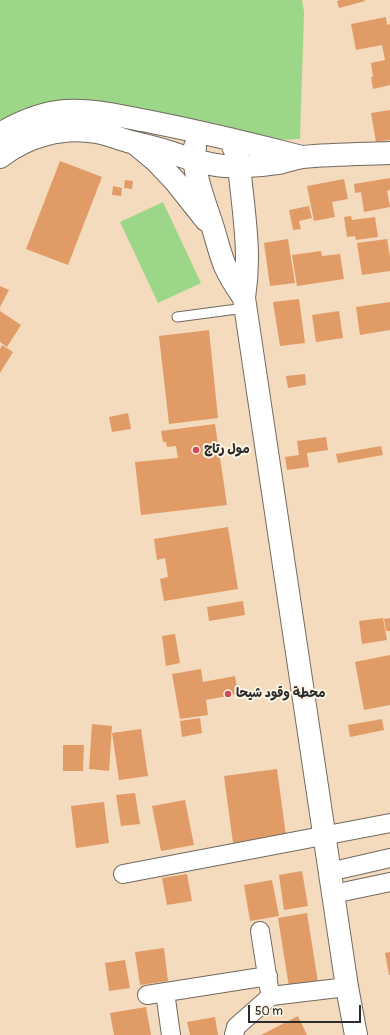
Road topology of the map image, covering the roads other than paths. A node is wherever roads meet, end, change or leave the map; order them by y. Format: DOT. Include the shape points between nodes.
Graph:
graph roads {
  1 [pos="199,132"];
  2 [pos="0,134"];
  3 [pos="230,139"];
  4 [pos="133,142"];
  5 [pos="390,152"];
  6 [pos="0,157"];
  7 [pos="194,160"];
  8 [pos="291,160"];
  9 [pos="239,166"];
  10 [pos="243,206"];
  11 [pos="215,232"];
  12 [pos="245,303"];
  13 [pos="177,317"];
  14 [pos="390,823"];
  15 [pos="324,836"];
  16 [pos="390,858"];
  17 [pos="330,872"];
  18 [pos="123,874"];
  19 [pos="390,882"];
  20 [pos="333,894"];
  21 [pos="260,931"];
  22 [pos="268,976"];
  23 [pos="347,987"];
  24 [pos="165,992"];
  25 [pos="147,995"];
  26 [pos="271,996"];
  27 [pos="171,1035"];
  28 [pos="234,1035"];
  29 [pos="356,1035"];
  1 -- 2 [label="main road" via="101,112 65,111 30,119"];
  1 -- 3 [label="main road"];
  1 -- 7 [label="main road"];
  3 -- 8 [label="main road"];
  3 -- 9 [label="main road"];
  4 -- 6 [label="main road" via="97,132 65,131 50,133 20,144"];
  4 -- 7 [label="main road"];
  4 -- 11 [label="main road" via="175,181"];
  5 -- 8 [label="main road"];
  7 -- 9 [label="main road" via="206,164"];
  7 -- 11 [label="main road"];
  8 -- 9 [label="main road" via="260,166"];
  8 -- 10 [label="main road" via="271,168 262,176"];
  9 -- 10 [label="main road"];
  10 -- 12 [label="main road" via="247,258"];
  11 -- 12 [label="main road" via="225,267"];
  12 -- 13 [label="lane"];
  12 -- 15 [label="main road"];
  14 -- 15 [label="street"];
  15 -- 17 [label="main road"];
  15 -- 18 [label="street"];
  16 -- 17 [label="street"];
  17 -- 20 [label="main road"];
  19 -- 20 [label="street"];
  20 -- 23 [label="main road"];
  21 -- 22 [label="street"];
  22 -- 24 [label="street"];
  22 -- 26 [label="street"];
  23 -- 26 [label="street"];
  23 -- 29 [label="main road"];
  24 -- 25 [label="street"];
  24 -- 27 [label="street"];
  26 -- 28 [label="street" via="236,1027"];
}
